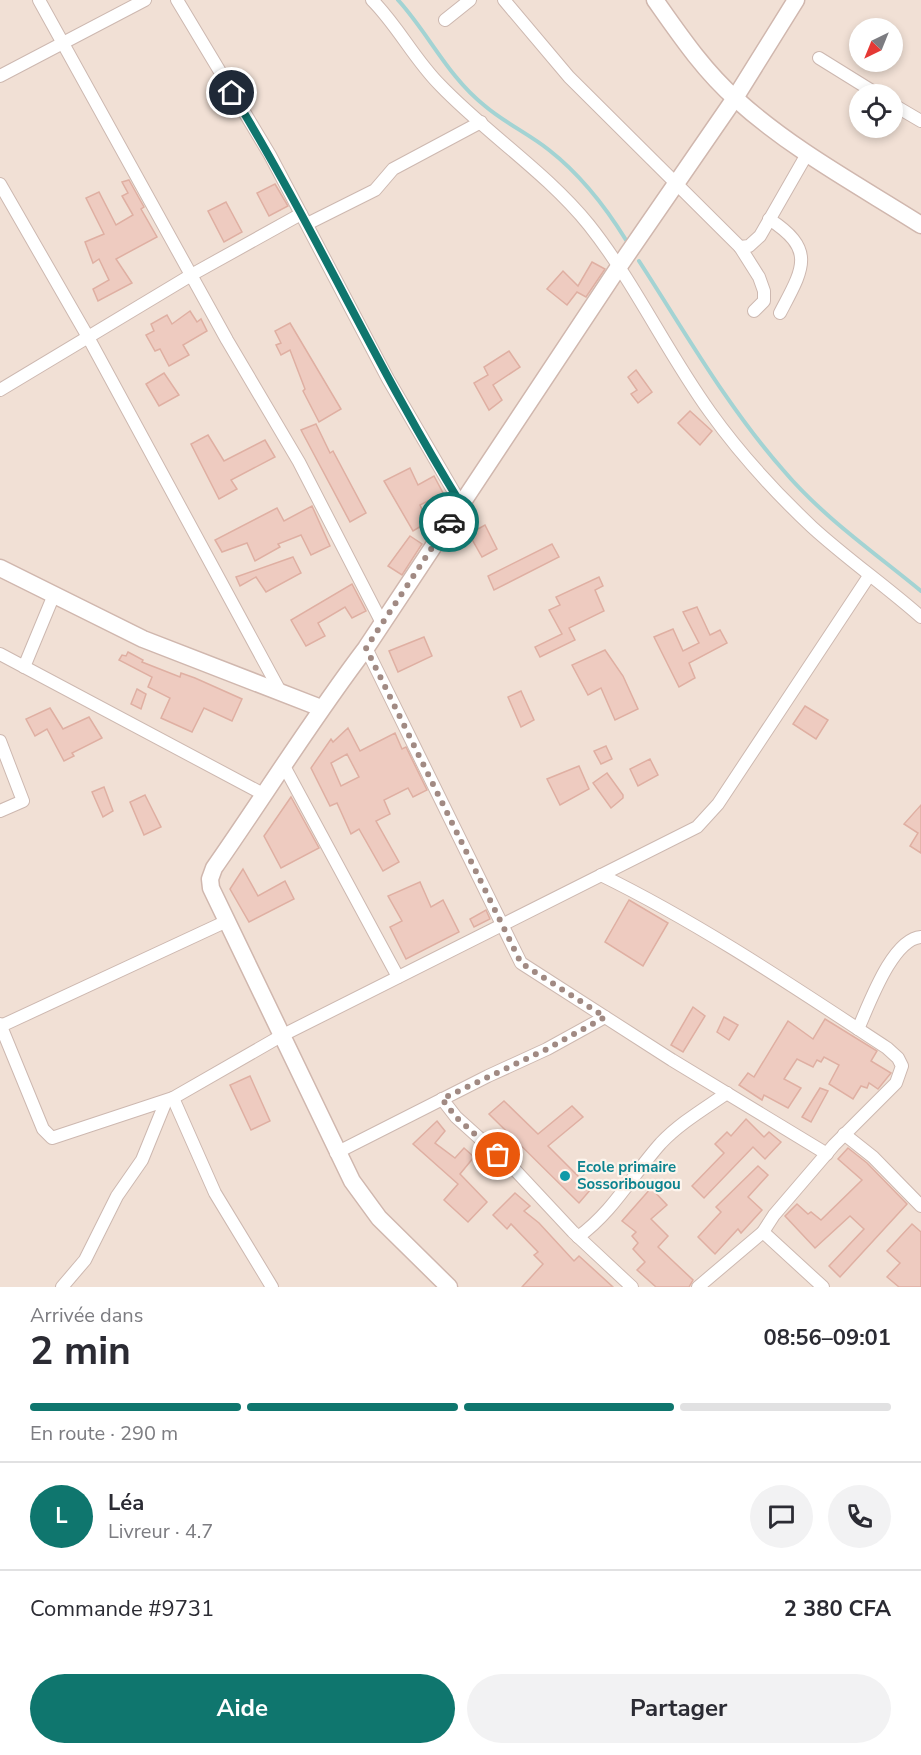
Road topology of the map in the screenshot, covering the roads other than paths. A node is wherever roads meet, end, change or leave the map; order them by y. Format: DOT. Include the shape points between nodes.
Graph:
graph roads {
  1 [pos="39,0"];
  2 [pos="145,0"];
  3 [pos="177,0"];
  4 [pos="372,0"];
  5 [pos="470,0"];
  6 [pos="504,0"];
  7 [pos="655,0"];
  8 [pos="796,0"];
  9 [pos="445,20"];
  10 [pos="63,43"];
  11 [pos="819,58"];
  12 [pos="0,76"];
  13 [pos="861,84"];
  14 [pos="735,99"];
  15 [pos="903,110"];
  16 [pos="921,121"];
  17 [pos="481,122"];
  18 [pos="807,154"];
  19 [pos="676,183"];
  20 [pos="0,184"];
  21 [pos="304,219"];
  22 [pos="769,219"];
  23 [pos="921,225"];
  24 [pos="740,247"];
  25 [pos="620,265"];
  26 [pos="193,274"];
  27 [pos="754,311"];
  28 [pos="780,313"];
  29 [pos="88,337"];
  30 [pos="0,390"];
  31 [pos="461,504"];
  32 [pos="0,568"];
  33 [pos="869,576"];
  34 [pos="53,597"];
  35 [pos="921,617"];
  36 [pos="382,623"];
  37 [pos="366,648"];
  38 [pos="0,654"];
  39 [pos="24,666"];
  40 [pos="280,691"];
  41 [pos="321,708"];
  42 [pos="0,741"];
  43 [pos="284,766"];
  44 [pos="265,795"];
  45 [pos="0,811"];
  46 [pos="601,875"];
  47 [pos="227,921"];
  48 [pos="504,923"];
  49 [pos="921,937"];
  50 [pos="398,977"];
  51 [pos="605,1017"];
  52 [pos="1,1025"];
  53 [pos="858,1029"];
  54 [pos="281,1036"];
  55 [pos="728,1093"];
  56 [pos="170,1099"];
  57 [pos="442,1099"];
  58 [pos="844,1134"];
  59 [pos="336,1153"];
  60 [pos="827,1154"];
  61 [pos="921,1206"];
  62 [pos="763,1232"];
  63 [pos="578,1237"];
  64 [pos="62,1287"];
  65 [pos="272,1287"];
  66 [pos="448,1287"];
  67 [pos="632,1287"];
  68 [pos="698,1287"];
  69 [pos="824,1287"];
  1 -- 10 [label="street"];
  2 -- 10 [label="street"];
  3 -- 21 [label="street"];
  4 -- 17 [label="street" via="392,20 440,86"];
  5 -- 9 [label="street"];
  6 -- 19 [label="street" via="569,78"];
  7 -- 14 [label="street" via="679,35"];
  8 -- 14 [label="street"];
  10 -- 12 [label="street"];
  10 -- 26 [label="street"];
  11 -- 13 [label="street"];
  14 -- 18 [label="street"];
  14 -- 19 [label="street"];
  15 -- 16 [label="street"];
  17 -- 21 [label="street" via="393,169 375,190"];
  17 -- 25 [label="street" via="561,193"];
  18 -- 22 [label="street"];
  18 -- 23 [label="street"];
  19 -- 24 [label="street"];
  19 -- 25 [label="street"];
  20 -- 29 [label="street"];
  21 -- 26 [label="street"];
  21 -- 31 [label="street" via="388,379"];
  22 -- 24 [label="street" via="760,236"];
  22 -- 28 [label="street" via="796,240 801,252 801,267"];
  24 -- 27 [label="street" via="764,291 764,301"];
  25 -- 31 [label="street"];
  25 -- 33 [label="street" via="658,333 710,412 759,474"];
  26 -- 29 [label="street"];
  26 -- 36 [label="street" via="309,481"];
  29 -- 30 [label="street"];
  29 -- 40 [label="street"];
  31 -- 36 [label="street"];
  32 -- 34 [label="street"];
  33 -- 35 [label="street"];
  33 -- 46 [label="street" via="709,816 697,827"];
  34 -- 39 [label="street"];
  34 -- 40 [label="street" via="143,639"];
  36 -- 37 [label="street"];
  37 -- 41 [label="street"];
  37 -- 48 [label="street"];
  38 -- 39 [label="street"];
  39 -- 44 [label="street"];
  40 -- 41 [label="street"];
  41 -- 43 [label="street"];
  42 -- 45 [label="street" via="22,801"];
  43 -- 44 [label="street"];
  43 -- 50 [label="street"];
  44 -- 47 [label="street" via="210,879"];
  46 -- 48 [label="street"];
  46 -- 53 [label="street" via="789,983"];
  47 -- 52 [label="street"];
  47 -- 54 [label="street"];
  48 -- 50 [label="street"];
  48 -- 51 [label="street" via="515,953 528,969"];
  49 -- 53 [label="street" via="910,940 894,958"];
  50 -- 54 [label="street"];
  51 -- 55 [label="street"];
  51 -- 57 [label="street"];
  52 -- 56 [label="street" via="43,1129 52,1138"];
  53 -- 58 [label="street" via="898,1058 901,1074"];
  54 -- 56 [label="street"];
  54 -- 59 [label="street"];
  55 -- 60 [label="street"];
  55 -- 63 [label="street" via="676,1128 636,1172 606,1214"];
  56 -- 64 [label="street" via="142,1160 117,1196 85,1260"];
  56 -- 65 [label="street" via="215,1193"];
  57 -- 59 [label="street"];
  57 -- 63 [label="street"];
  58 -- 60 [label="street"];
  58 -- 61 [label="street" via="873,1157"];
  59 -- 66 [label="street" via="379,1218"];
  60 -- 62 [label="street"];
  62 -- 68 [label="street"];
  62 -- 69 [label="street"];
  63 -- 67 [label="street"];
}
